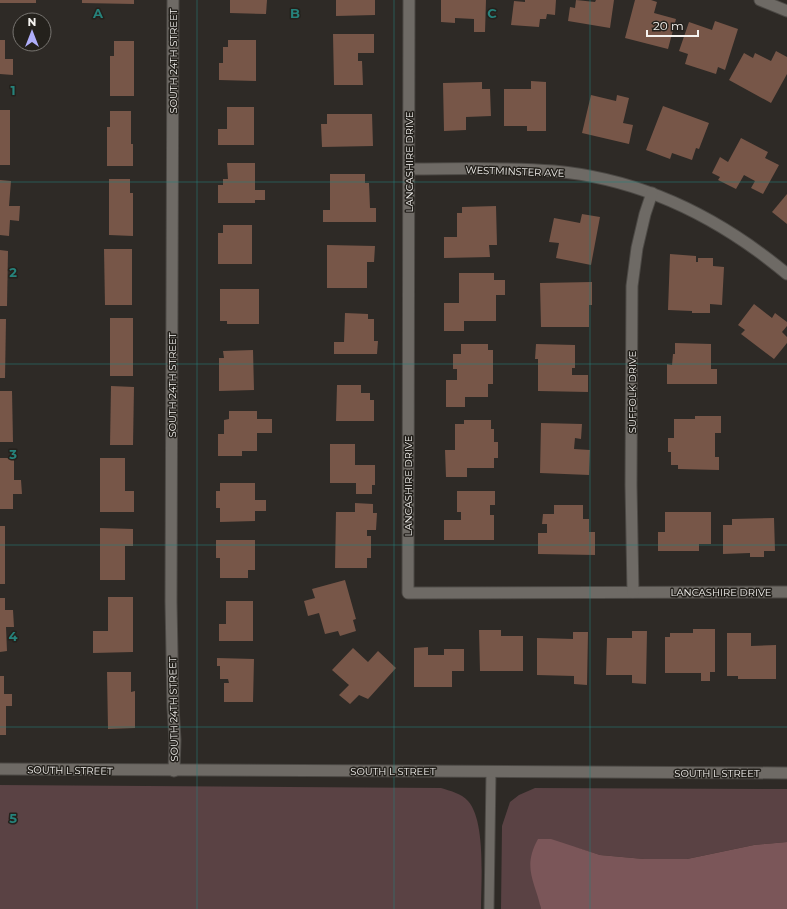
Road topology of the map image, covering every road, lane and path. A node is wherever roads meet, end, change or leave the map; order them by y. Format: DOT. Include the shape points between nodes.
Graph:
graph roads {
  1 [pos="173,0"];
  2 [pos="409,0"];
  3 [pos="760,0"];
  4 [pos="787,11"];
  5 [pos="408,169"];
  6 [pos="652,193"];
  7 [pos="787,274"];
  8 [pos="633,592"];
  9 [pos="787,592"];
  10 [pos="0,769"];
  11 [pos="174,771"];
  12 [pos="492,772"];
  13 [pos="787,773"];
  14 [pos="489,909"];
  1 -- 11 [label="street, SOUTH 24TH STREET" via="171,602"];
  2 -- 5 [label="street, LANCASHIRE DRIVE"];
  3 -- 4 [label="street"];
  5 -- 6 [label="street, WESTMINSTER AVE" via="555,171 591,176"];
  5 -- 8 [label="street, LANCASHIRE DRIVE" via="408,593"];
  6 -- 7 [label="street, WESTMINSTER AVE" via="688,208 723,227"];
  6 -- 8 [label="street, SUFFOLK DRIVE" via="637,248 632,286"];
  8 -- 9 [label="street, LANCASHIRE DRIVE"];
  10 -- 11 [label="street, SOUTH L STREET"];
  11 -- 12 [label="street, SOUTH L STREET"];
  12 -- 13 [label="street, SOUTH L STREET"];
  12 -- 14 [label="lane"];
}
